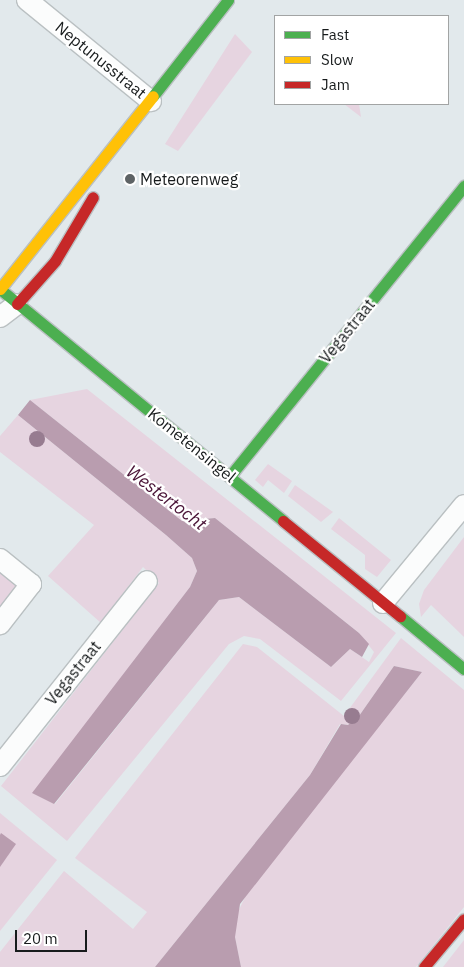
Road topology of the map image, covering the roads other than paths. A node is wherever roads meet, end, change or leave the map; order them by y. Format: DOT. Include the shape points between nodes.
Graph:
graph roads {
  1 [pos="27,0"];
  2 [pos="228,0"];
  3 [pos="151,101"];
  4 [pos="464,186"];
  5 [pos="0,289"];
  6 [pos="18,304"];
  7 [pos="0,318"];
  8 [pos="230,476"];
  9 [pos="464,505"];
  10 [pos="0,559"];
  11 [pos="147,581"];
  12 [pos="383,603"];
  13 [pos="0,624"];
  14 [pos="464,669"];
  15 [pos="0,766"];
  16 [pos="464,920"];
  17 [pos="424,967"];
  1 -- 3 [label="street, Neptunusstraat"];
  2 -- 3 [label="street"];
  3 -- 5 [label="street"];
  3 -- 6 [label="street" via="55,262"];
  4 -- 8 [label="street, Vegastraat"];
  5 -- 6 [label="street, Kometensingel"];
  6 -- 7 [label="street"];
  6 -- 8 [label="street, Kometensingel"];
  8 -- 12 [label="street, Kometensingel"];
  9 -- 12 [label="street"];
  10 -- 13 [label="street" via="31,584"];
  11 -- 15 [label="street, Vegastraat"];
  12 -- 14 [label="street, Kometensingel"];
  16 -- 17 [label="street"];
}
